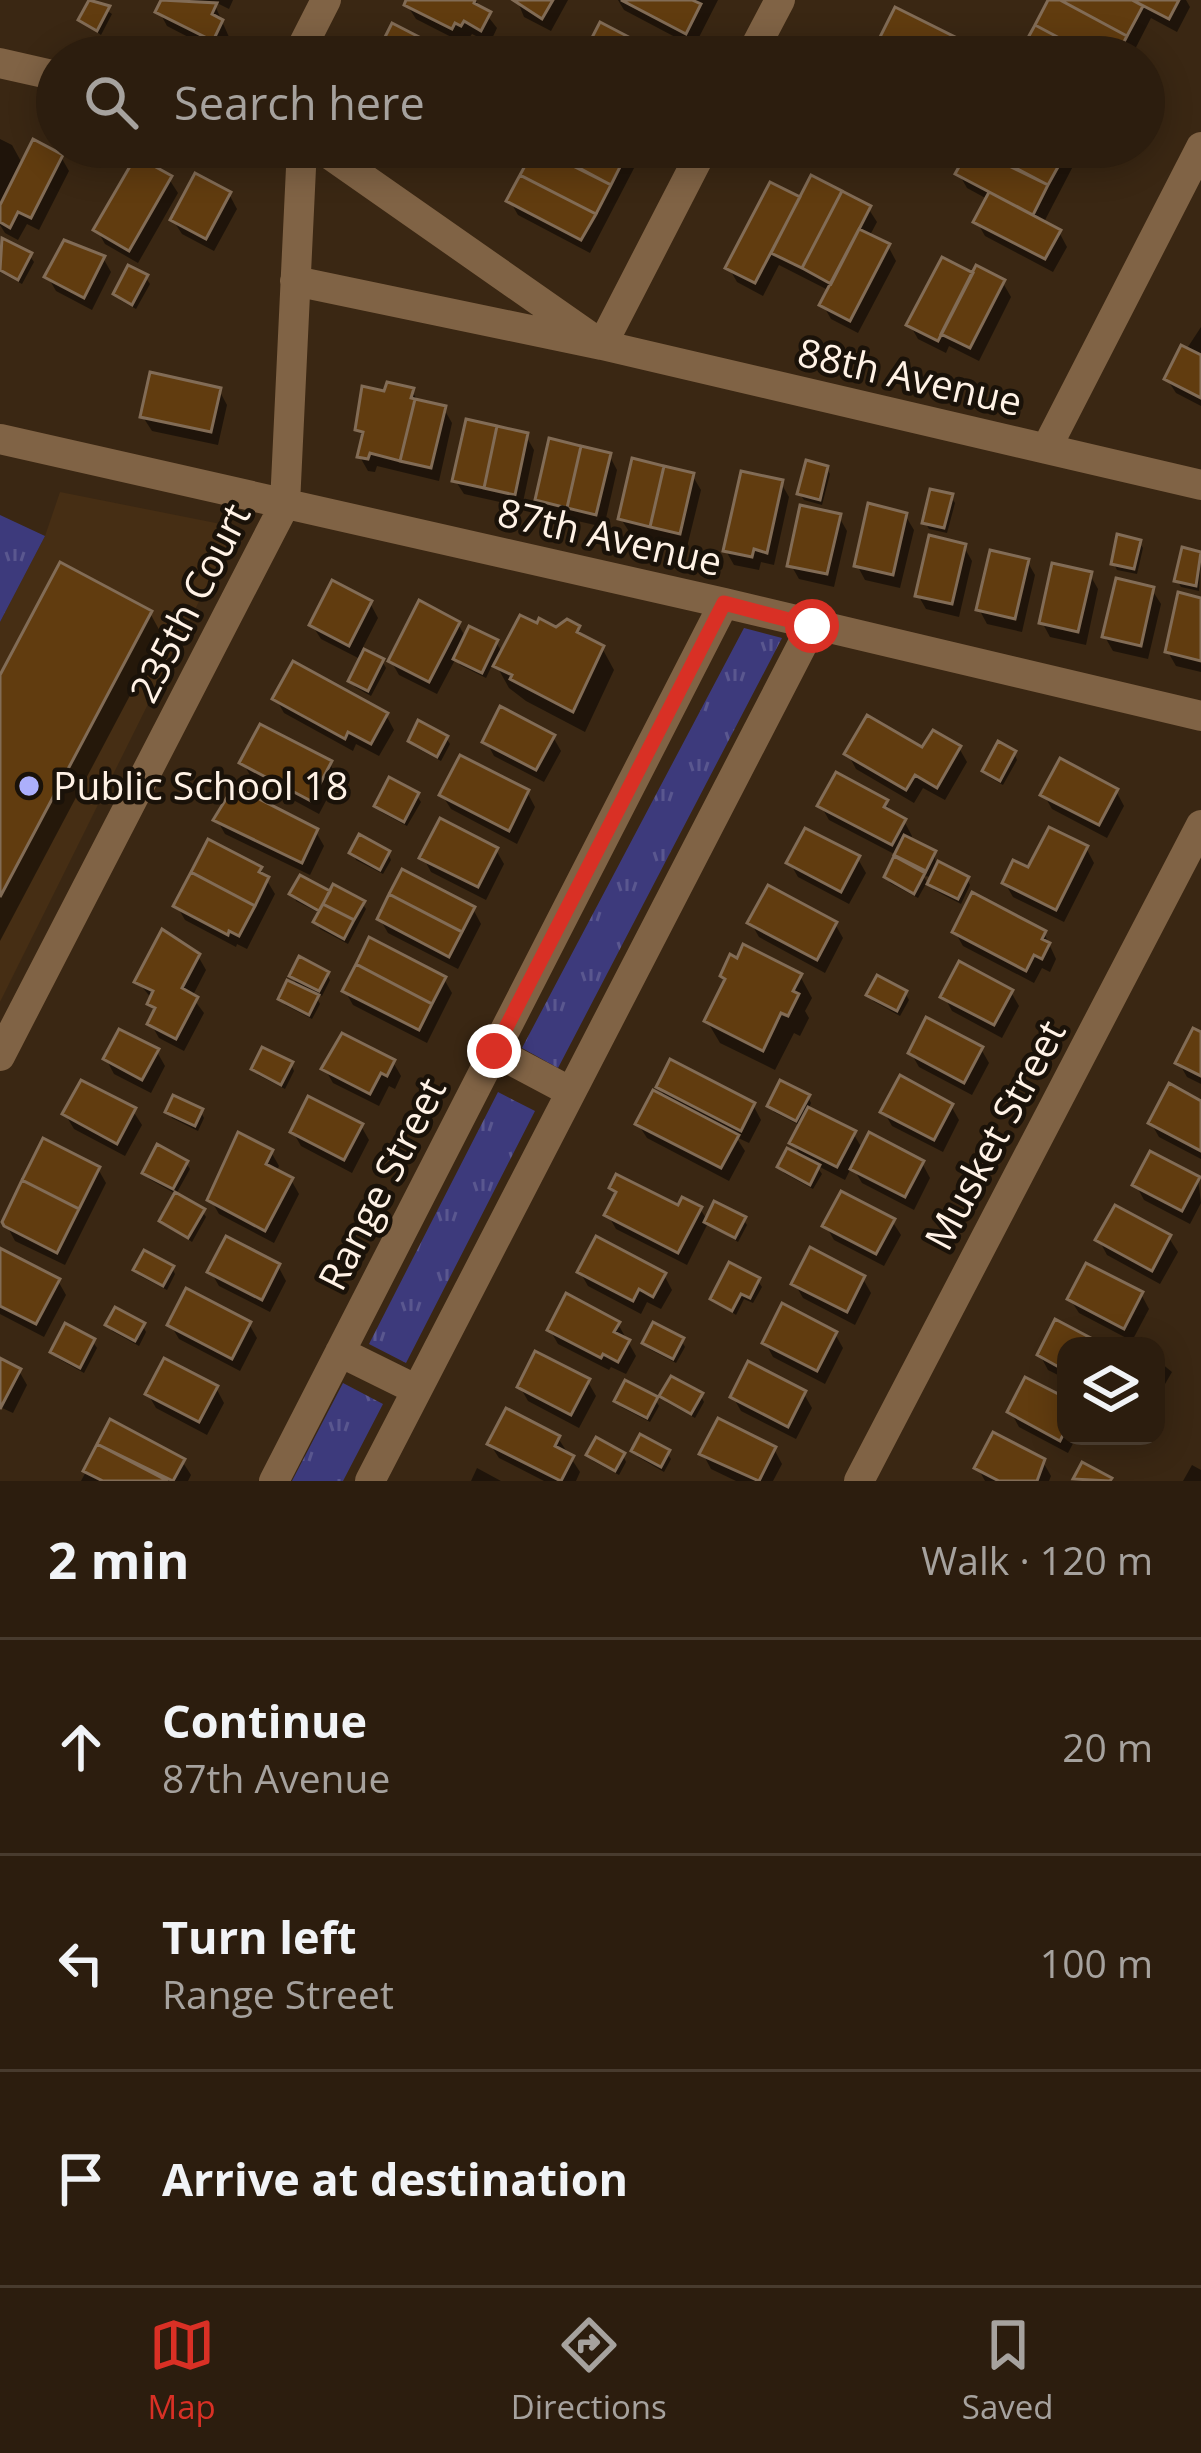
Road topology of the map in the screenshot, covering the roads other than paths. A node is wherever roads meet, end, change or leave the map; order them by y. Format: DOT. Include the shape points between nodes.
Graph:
graph roads {
  1 [pos="326,0"];
  2 [pos="780,0"];
  3 [pos="308,36"];
  4 [pos="761,36"];
  5 [pos="0,63"];
  6 [pos="36,71"];
  7 [pos="1201,147"];
  8 [pos="301,168"];
  9 [pos="349,168"];
  10 [pos="693,168"];
  11 [pos="295,281"];
  12 [pos="602,345"];
  13 [pos="0,439"];
  14 [pos="1046,449"];
  15 [pos="1201,485"];
  16 [pos="285,504"];
  17 [pos="724,603"];
  18 [pos="812,626"];
  19 [pos="1201,716"];
  20 [pos="1201,825"];
  21 [pos="494,1051"];
  22 [pos="0,1056"];
  23 [pos="571,1092"];
  24 [pos="340,1352"];
  25 [pos="417,1390"];
  26 [pos="274,1481"];
  27 [pos="370,1481"];
  28 [pos="859,1481"];
  1 -- 3 [label="street"];
  2 -- 4 [label="street"];
  5 -- 6 [label="street"];
  7 -- 14 [label="street"];
  8 -- 11 [label="street, 235th Court"];
  9 -- 12 [label="street, 88th Avenue"];
  10 -- 12 [label="street"];
  11 -- 12 [label="street, 88th Avenue"];
  11 -- 16 [label="street, 235th Court"];
  12 -- 14 [label="street, 88th Avenue"];
  13 -- 16 [label="street, 87th Avenue"];
  14 -- 15 [label="street, 88th Avenue"];
  16 -- 17 [label="street, 87th Avenue"];
  16 -- 22 [label="street, 235th Court"];
  17 -- 18 [label="street, 87th Avenue"];
  17 -- 21 [label="street, Range Street"];
  18 -- 19 [label="street, 87th Avenue"];
  18 -- 23 [label="street"];
  20 -- 28 [label="street, Musket Street"];
  21 -- 23 [label="street"];
  21 -- 24 [label="street, Range Street"];
  23 -- 25 [label="street"];
  24 -- 25 [label="street"];
  24 -- 26 [label="street, Range Street"];
  25 -- 27 [label="street"];
}
